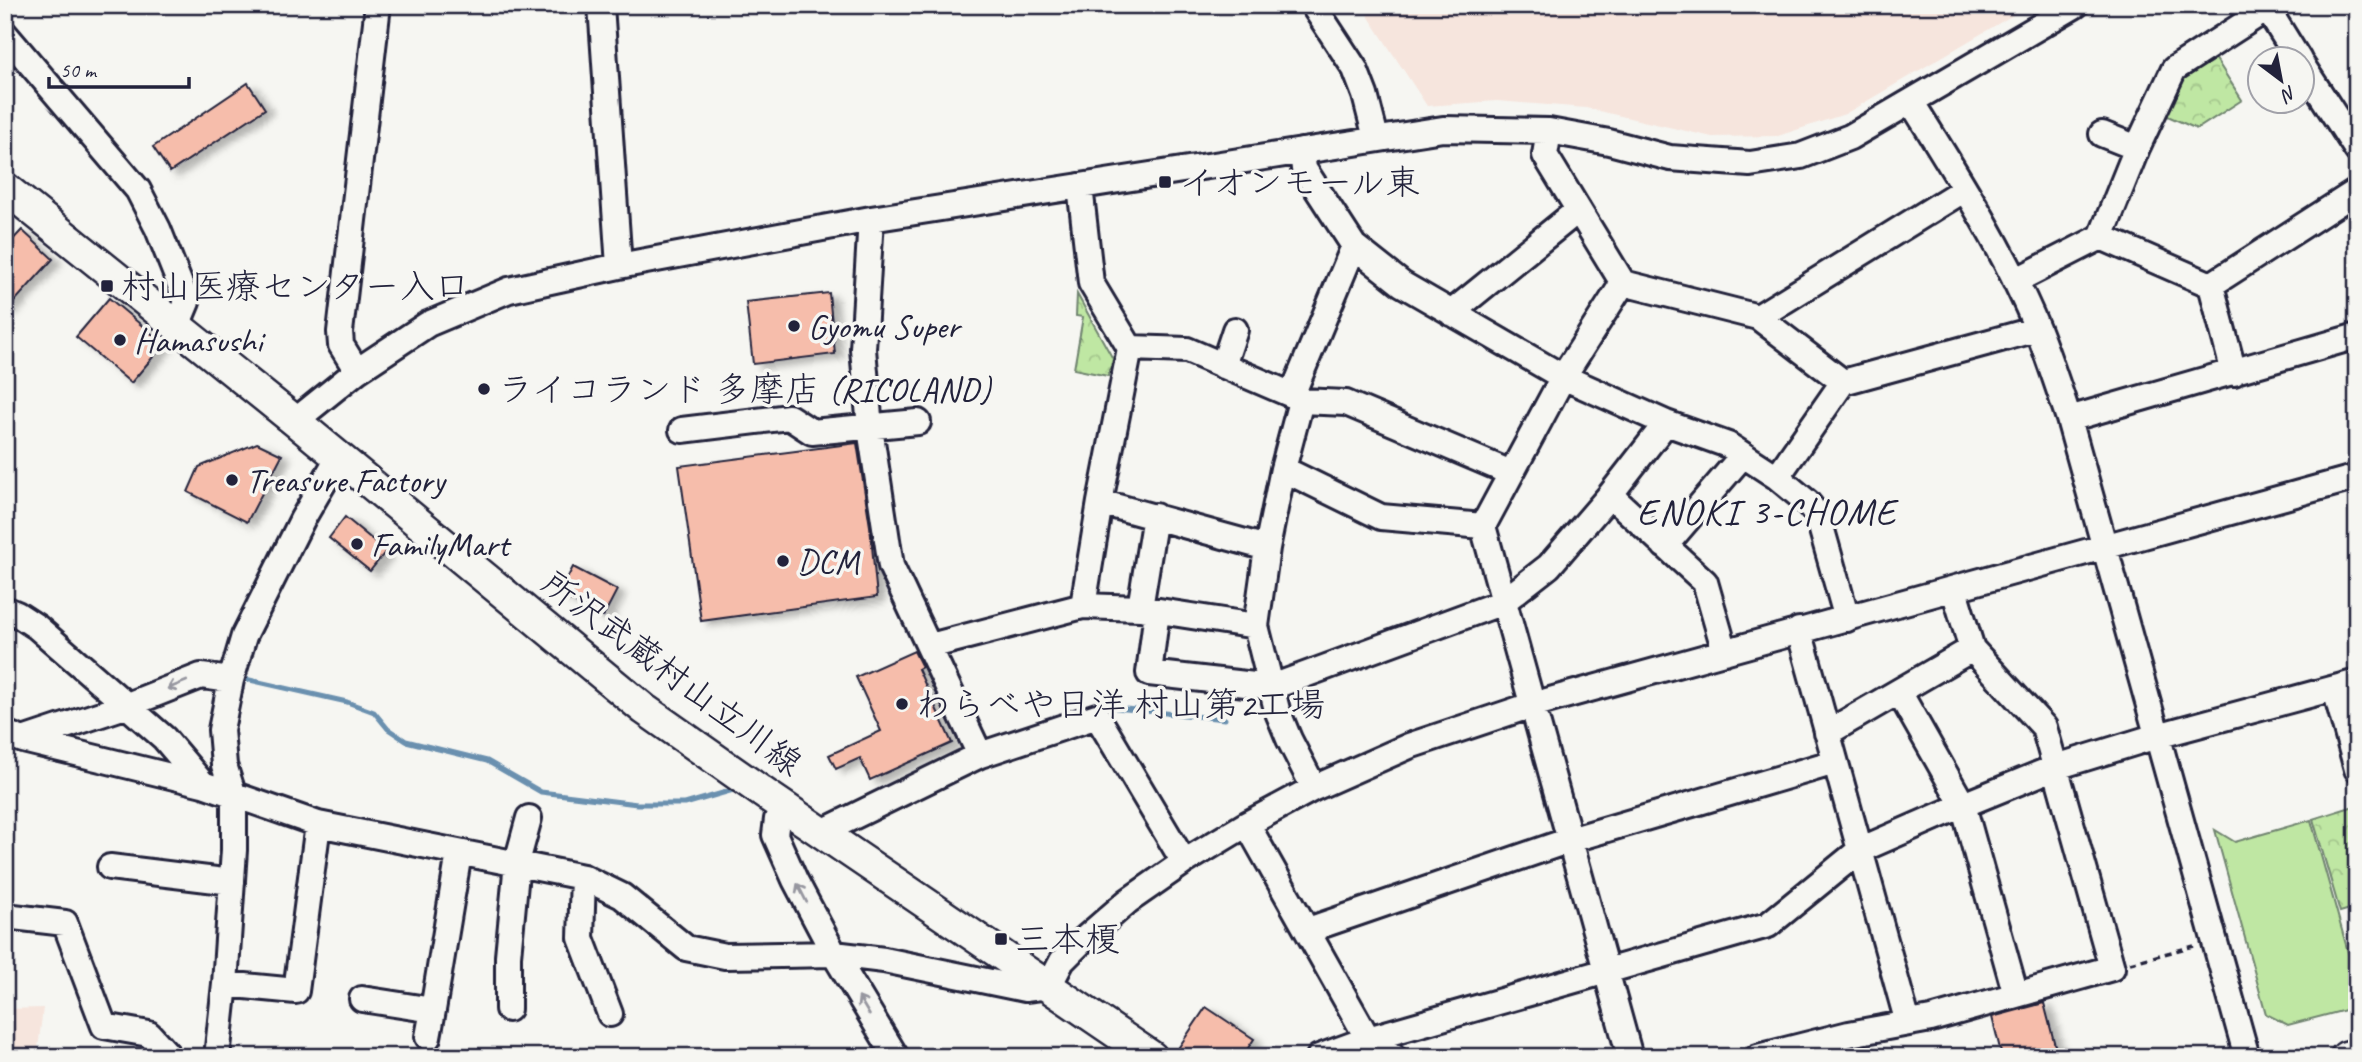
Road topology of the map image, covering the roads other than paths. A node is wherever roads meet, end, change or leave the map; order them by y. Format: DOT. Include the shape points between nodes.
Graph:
graph roads {
  1 [pos="378,5"];
  2 [pos="601,5"];
  3 [pos="1313,5"];
  4 [pos="2076,5"];
  5 [pos="2266,7"];
  6 [pos="5,34"];
  7 [pos="2290,46"];
  8 [pos="2316,87"];
  9 [pos="1912,103"];
  10 [pos="1549,131"];
  11 [pos="2102,134"];
  12 [pos="1376,138"];
  13 [pos="2137,148"];
  14 [pos="2357,150"];
  15 [pos="1302,151"];
  16 [pos="1080,186"];
  17 [pos="5,188"];
  18 [pos="1965,189"];
  19 [pos="2357,191"];
  20 [pos="1577,211"];
  21 [pos="871,219"];
  22 [pos="2101,237"];
  23 [pos="1354,246"];
  24 [pos="619,265"];
  25 [pos="2015,281"];
  26 [pos="1623,283"];
  27 [pos="2211,285"];
  28 [pos="1451,313"];
  29 [pos="1758,317"];
  30 [pos="177,326"];
  31 [pos="2037,329"];
  32 [pos="1235,330"];
  33 [pos="2357,336"];
  34 [pos="1130,348"];
  35 [pos="1223,366"];
  36 [pos="357,371"];
  37 [pos="2234,373"];
  38 [pos="1563,377"];
  39 [pos="1843,382"];
  40 [pos="1296,398"];
  41 [pos="2069,419"];
  42 [pos="295,421"];
  43 [pos="918,422"];
  44 [pos="1666,423"];
  45 [pos="870,428"];
  46 [pos="681,430"];
  47 [pos="1743,455"];
  48 [pos="338,458"];
  49 [pos="1283,469"];
  50 [pos="1511,473"];
  51 [pos="1777,477"];
  52 [pos="2357,477"];
  53 [pos="1610,495"];
  54 [pos="1100,502"];
  55 [pos="1155,516"];
  56 [pos="1483,526"];
  57 [pos="2104,545"];
  58 [pos="1665,546"];
  59 [pos="1267,548"];
  60 [pos="1954,590"];
  61 [pos="1503,602"];
  62 [pos="1083,606"];
  63 [pos="5,609"];
  64 [pos="1149,610"];
  65 [pos="1847,619"];
  66 [pos="1256,626"];
  67 [pos="1799,631"];
  68 [pos="930,646"];
  69 [pos="1972,649"];
  70 [pos="1725,652"];
  71 [pos="231,680"];
  72 [pos="2346,685"];
  73 [pos="1272,687"];
  74 [pos="1899,692"];
  75 [pos="1532,705"];
  76 [pos="125,706"];
  77 [pos="1827,733"];
  78 [pos="2157,736"];
  79 [pos="14,737"];
  80 [pos="980,755"];
  81 [pos="1835,762"];
  82 [pos="2056,766"];
  83 [pos="2357,769"];
  84 [pos="203,784"];
  85 [pos="1314,788"];
  86 [pos="234,796"];
  87 [pos="1963,805"];
  88 [pos="784,807"];
  89 [pos="529,818"];
  90 [pos="318,824"];
  91 [pos="1247,824"];
  92 [pos="822,832"];
  93 [pos="1570,839"];
  94 [pos="1860,850"];
  95 [pos="459,853"];
  96 [pos="517,862"];
  97 [pos="1184,862"];
  98 [pos="110,867"];
  99 [pos="583,877"];
  100 [pos="232,882"];
  101 [pos="5,916"];
  102 [pos="1308,930"];
  103 [pos="834,954"];
  104 [pos="1605,970"];
  105 [pos="225,984"];
  106 [pos="1049,986"];
  107 [pos="2016,995"];
  108 [pos="362,999"];
  109 [pos="508,1009"];
  110 [pos="433,1010"];
  111 [pos="610,1014"];
  112 [pos="1908,1023"];
  113 [pos="428,1037"];
  114 [pos="1368,1039"];
  115 [pos="2357,1054"];
  116 [pos="170,1057"];
  117 [pos="217,1057"];
  118 [pos="897,1057"];
  119 [pos="1152,1057"];
  120 [pos="1319,1057"];
  121 [pos="1394,1057"];
  122 [pos="1630,1057"];
  123 [pos="1758,1057"];
  124 [pos="2247,1057"];
  125 [pos="2346,1057"];
  1 -- 36 [label="street" via="340,332 341,345"];
  2 -- 24 [label="street"];
  3 -- 12 [label="street" via="1355,69"];
  4 -- 9 [label="street"];
  5 -- 7 [label="street"];
  5 -- 13 [label="street" via="2174,69"];
  6 -- 30 [label="street" via="138,190 187,302"];
  8 -- 14 [label="street"];
  9 -- 10 [label="street" via="1850,137 1801,156 1751,164 1670,158"];
  9 -- 18 [label="street"];
  10 -- 12 [label="street" via="1443,129"];
  10 -- 20 [label="street" via="1545,156"];
  11 -- 13 [label="street"];
  12 -- 15 [label="street"];
  13 -- 22 [label="street"];
  15 -- 16 [label="street"];
  15 -- 23 [label="street" via="1304,169"];
  16 -- 21 [label="street"];
  16 -- 34 [label="street" via="1091,283"];
  17 -- 30 [label="main road, 所沢武蔵村山立川線"];
  18 -- 25 [label="street"];
  18 -- 29 [label="street"];
  19 -- 27 [label="street"];
  20 -- 26 [label="street"];
  20 -- 28 [label="street"];
  21 -- 24 [label="street"];
  21 -- 45 [label="street" via="863,349"];
  22 -- 25 [label="street"];
  22 -- 27 [label="street"];
  23 -- 28 [label="street" via="1402,284"];
  23 -- 40 [label="street"];
  24 -- 36 [label="street" via="509,290 459,309"];
  25 -- 31 [label="street"];
  26 -- 29 [label="street"];
  26 -- 38 [label="street"];
  27 -- 37 [label="street"];
  28 -- 38 [label="street"];
  29 -- 39 [label="street"];
  30 -- 42 [label="main road, 所沢武蔵村山立川線"];
  31 -- 39 [label="street"];
  31 -- 41 [label="street"];
  32 -- 35 [label="street"];
  33 -- 37 [label="street"];
  34 -- 35 [label="street" via="1187,350"];
  34 -- 54 [label="street"];
  35 -- 40 [label="street"];
  36 -- 42 [label="street"];
  37 -- 41 [label="street"];
  38 -- 44 [label="street"];
  38 -- 50 [label="street"];
  39 -- 51 [label="street"];
  40 -- 49 [label="street"];
  40 -- 50 [label="street" via="1346,403"];
  41 -- 57 [label="street"];
  42 -- 48 [label="main road, 所沢武蔵村山立川線"];
  43 -- 45 [label="street"];
  44 -- 47 [label="street"];
  44 -- 53 [label="street"];
  45 -- 46 [label="street" via="812,432 789,417"];
  45 -- 68 [label="street" via="891,566"];
  47 -- 51 [label="street"];
  47 -- 58 [label="street"];
  48 -- 71 [label="street" via="244,636"];
  48 -- 88 [label="main road, 所沢武蔵村山立川線" via="644,709"];
  49 -- 56 [label="street" via="1381,517"];
  49 -- 59 [label="street"];
  50 -- 56 [label="street"];
  51 -- 65 [label="street" via="1818,516"];
  52 -- 57 [label="street"];
  53 -- 58 [label="street"];
  53 -- 61 [label="street" via="1549,566"];
  54 -- 55 [label="street"];
  54 -- 62 [label="street"];
  55 -- 59 [label="street"];
  55 -- 64 [label="street"];
  56 -- 61 [label="street"];
  57 -- 60 [label="street"];
  57 -- 78 [label="street"];
  58 -- 70 [label="street" via="1705,582"];
  59 -- 66 [label="street"];
  60 -- 65 [label="street"];
  60 -- 69 [label="street"];
  61 -- 73 [label="street"];
  61 -- 75 [label="street"];
  62 -- 64 [label="street"];
  62 -- 68 [label="street"];
  63 -- 76 [label="street" via="37,627"];
  64 -- 66 [label="street"];
  64 -- 73 [label="street" via="1149,673"];
  65 -- 67 [label="street"];
  66 -- 73 [label="street"];
  67 -- 70 [label="street"];
  67 -- 77 [label="street"];
  68 -- 80 [label="street"];
  69 -- 74 [label="street"];
  69 -- 82 [label="street" via="2044,727"];
  70 -- 75 [label="street"];
  71 -- 76 [label="street, one-way" via="201,676"];
  71 -- 86 [label="street" via="221,730 224,765"];
  72 -- 78 [label="street"];
  72 -- 83 [label="street"];
  73 -- 85 [label="street" via="1289,739"];
  74 -- 77 [label="street"];
  74 -- 87 [label="street"];
  75 -- 85 [label="street" via="1409,746"];
  75 -- 93 [label="street"];
  76 -- 79 [label="street"];
  76 -- 84 [label="street" via="163,738"];
  77 -- 81 [label="street"];
  78 -- 82 [label="street"];
  78 -- 124 [label="street"];
  79 -- 84 [label="street"];
  80 -- 92 [label="street"];
  80 -- 97 [label="street" via="1097,716"];
  81 -- 93 [label="street"];
  81 -- 94 [label="street"];
  82 -- 87 [label="street"];
  82 -- 107 [label="street" via="2112,968"];
  84 -- 86 [label="street"];
  85 -- 91 [label="street"];
  86 -- 90 [label="street"];
  86 -- 100 [label="street"];
  87 -- 94 [label="street"];
  87 -- 107 [label="street"];
  88 -- 92 [label="main road, 所沢武蔵村山立川線"];
  103 -- 88 [label="street, one-way" via="775,835 776,819"];
  89 -- 96 [label="street"];
  90 -- 95 [label="street"];
  90 -- 105 [label="street" via="296,991"];
  91 -- 97 [label="street"];
  91 -- 102 [label="street"];
  92 -- 106 [label="main road, 所沢武蔵村山立川線"];
  93 -- 102 [label="street"];
  93 -- 104 [label="street"];
  94 -- 104 [label="street" via="1768,925"];
  94 -- 112 [label="street"];
  95 -- 96 [label="street"];
  95 -- 110 [label="street"];
  96 -- 99 [label="street"];
  96 -- 109 [label="street"];
  97 -- 106 [label="street" via="1082,941 1062,961"];
  98 -- 100 [label="street"];
  99 -- 103 [label="street" via="622,896 685,948 724,956"];
  99 -- 111 [label="street" via="581,938"];
  100 -- 105 [label="street"];
  101 -- 116 [label="street" via="65,923 104,1026 149,1034"];
  102 -- 114 [label="street"];
  103 -- 106 [label="street" via="1026,989"];
  118 -- 103 [label="street, one-way"];
  104 -- 114 [label="street"];
  104 -- 122 [label="street"];
  105 -- 117 [label="street"];
  106 -- 119 [label="main road, 所沢武蔵村山立川線"];
  107 -- 112 [label="street"];
  108 -- 110 [label="street"];
  110 -- 113 [label="street"];
  112 -- 123 [label="street"];
  114 -- 120 [label="street"];
  114 -- 121 [label="street"];
  115 -- 125 [label="main road"];
}
